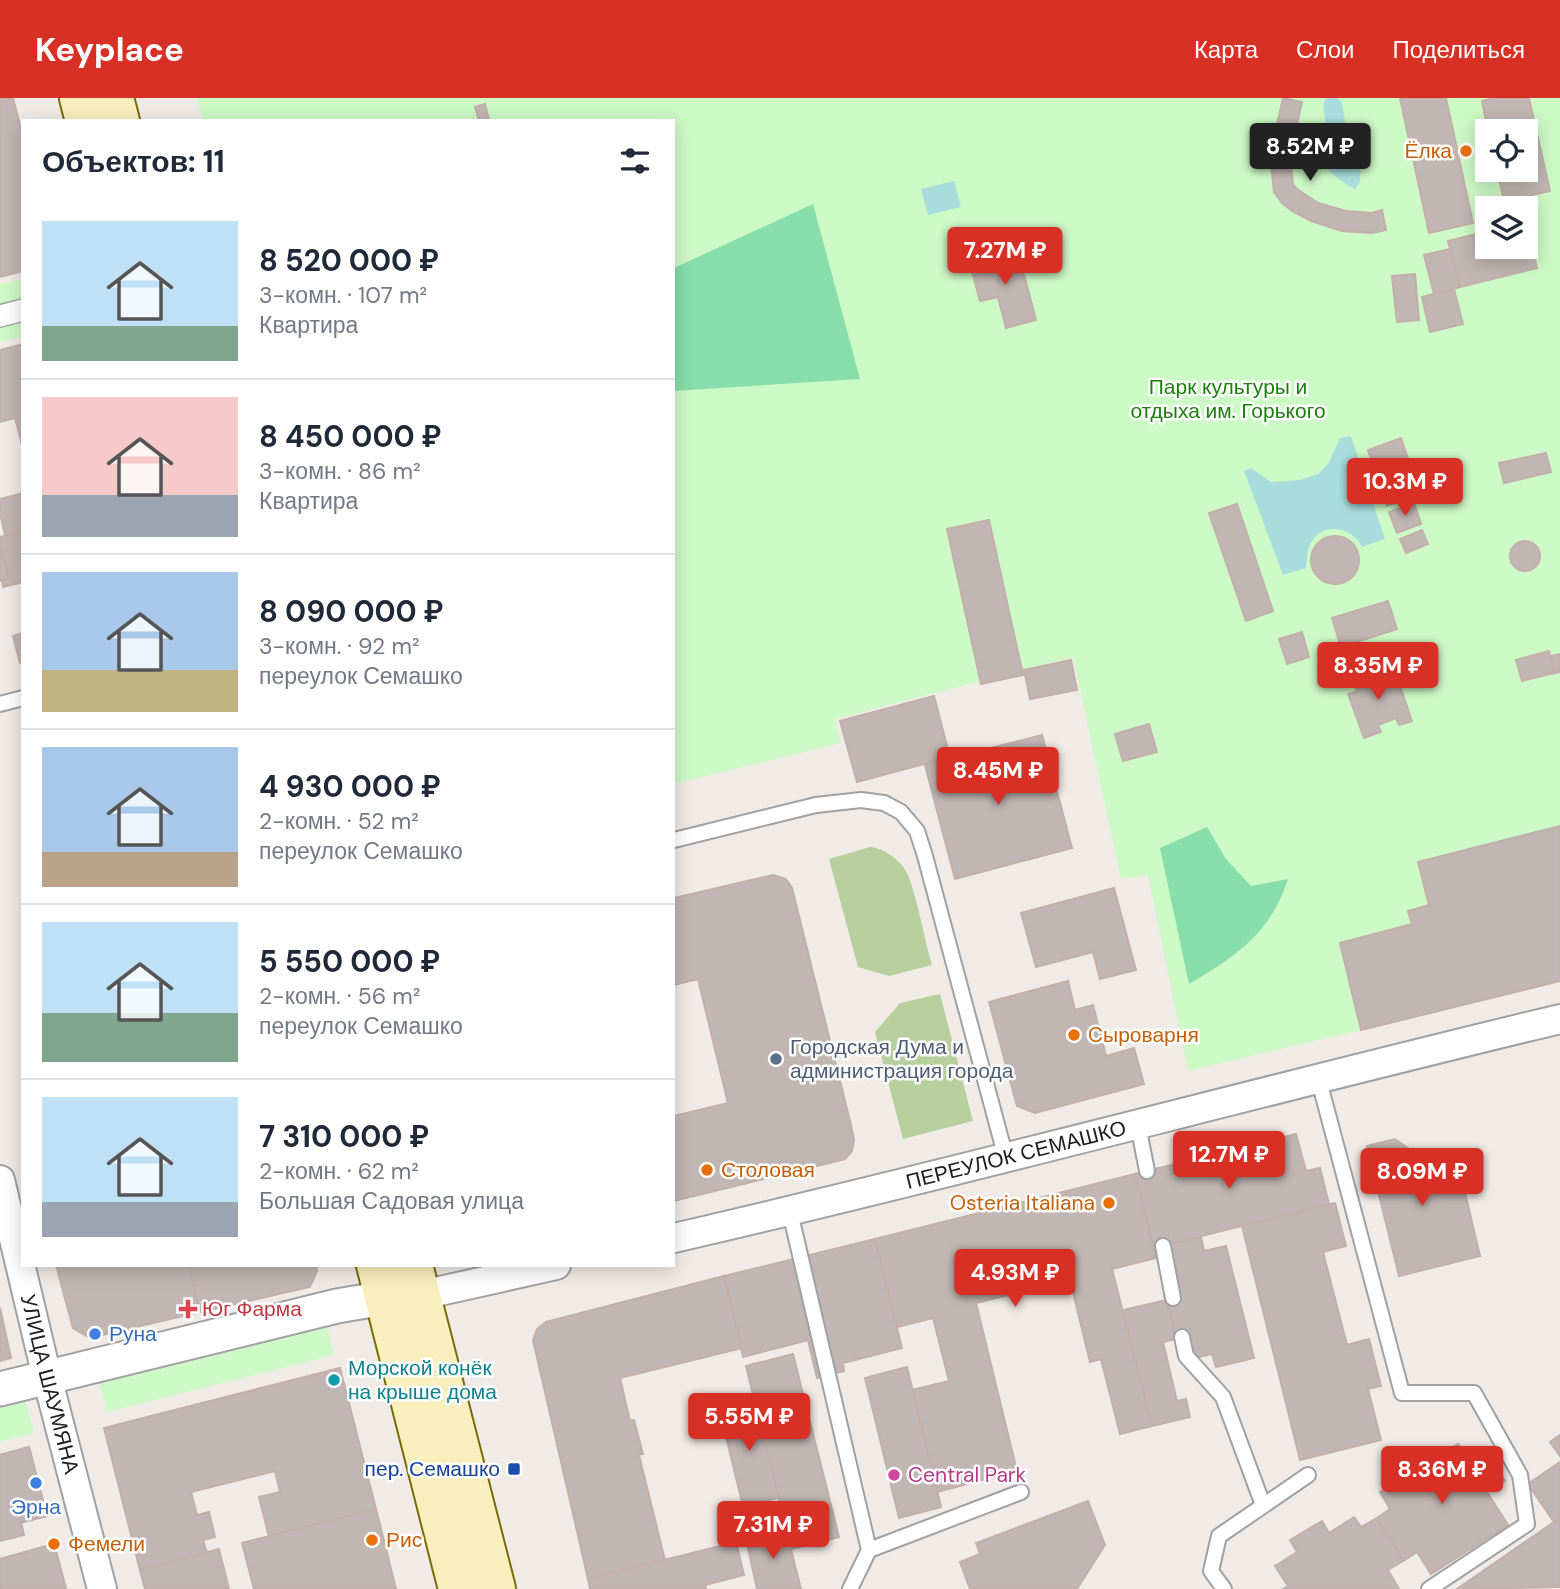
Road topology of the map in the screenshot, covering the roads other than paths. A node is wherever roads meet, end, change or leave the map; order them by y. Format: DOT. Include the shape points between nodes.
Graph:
graph roads {
  1 [pos="79,98"];
  2 [pos="114,98"];
  3 [pos="84,119"];
  4 [pos="119,119"];
  5 [pos="21,311"];
  6 [pos="0,316"];
  7 [pos="21,699"];
  8 [pos="0,704"];
  9 [pos="675,840"];
  10 [pos="1560,1019"];
  11 [pos="1318,1077"];
  12 [pos="1138,1125"];
  13 [pos="1006,1158"];
  14 [pos="1147,1171"];
  15 [pos="0,1180"];
  16 [pos="790,1212"];
  17 [pos="675,1238"];
  18 [pos="1163,1246"];
  19 [pos="537,1267"];
  20 [pos="417,1280"];
  21 [pos="380,1282"];
  22 [pos="1173,1298"];
  23 [pos="1182,1338"];
  24 [pos="47,1377"];
  25 [pos="0,1389"];
  26 [pos="1308,1475"];
  27 [pos="1021,1492"];
  28 [pos="1263,1505"];
  29 [pos="869,1550"];
  30 [pos="102,1589"];
  31 [pos="457,1589"];
  32 [pos="496,1589"];
  33 [pos="850,1589"];
  34 [pos="1224,1589"];
  35 [pos="1429,1589"];
  1 -- 3 [label="main road"];
  2 -- 4 [label="main road"];
  5 -- 6 [label="street"];
  7 -- 8 [label="lane"];
  9 -- 13 [label="lane" via="816,805 861,800 884,803 901,812 917,831 925,856"];
  10 -- 11 [label="street, ПЕРЕУЛОК СЕМАШКО"];
  11 -- 12 [label="street, ПЕРЕУЛОК СЕМАШКО"];
  11 -- 35 [label="lane" via="1402,1393 1474,1393 1521,1475 1527,1524"];
  12 -- 13 [label="street, ПЕРЕУЛОК СЕМАШКО"];
  12 -- 14 [label="lane"];
  13 -- 16 [label="street, ПЕРЕУЛОК СЕМАШКО"];
  15 -- 24 [label="street, УЛИЦА ШАУМЯНА"];
  16 -- 17 [label="street, ПЕРЕУЛОК СЕМАШКО"];
  16 -- 29 [label="lane"];
  18 -- 22 [label="lane"];
  19 -- 20 [label="street"];
  20 -- 21 [label="street"];
  20 -- 32 [label="main road"];
  21 -- 24 [label="street" via="337,1306"];
  21 -- 31 [label="main road"];
  23 -- 28 [label="lane" via="1186,1356 1223,1397"];
  24 -- 25 [label="street"];
  24 -- 30 [label="street, УЛИЦА ШАУМЯНА"];
  26 -- 28 [label="lane"];
  27 -- 29 [label="lane"];
  28 -- 34 [label="lane" via="1219,1536 1211,1571"];
  29 -- 33 [label="lane"];
}
